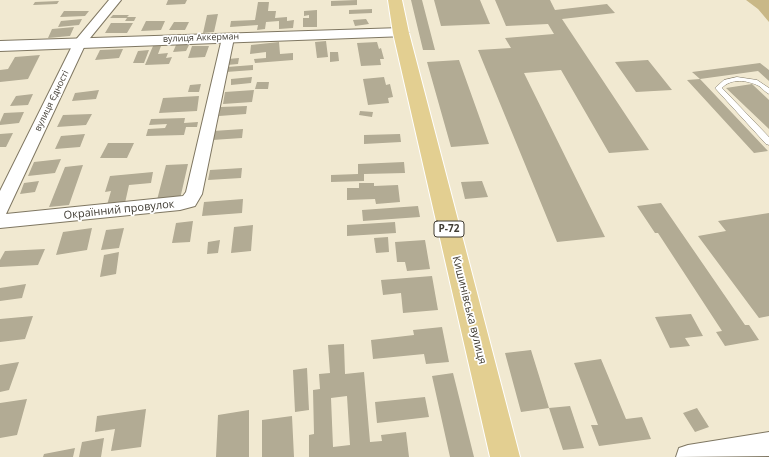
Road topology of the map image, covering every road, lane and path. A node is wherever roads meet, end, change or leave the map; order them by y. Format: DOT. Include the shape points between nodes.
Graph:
graph roads {
  1 [pos="115,0"];
  2 [pos="395,0"];
  3 [pos="402,33"];
  4 [pos="228,38"];
  5 [pos="80,42"];
  6 [pos="0,46"];
  7 [pos="769,92"];
  8 [pos="768,139"];
  9 [pos="0,209"];
  10 [pos="0,222"];
  11 [pos="769,444"];
  12 [pos="505,457"];
  13 [pos="688,457"];
  1 -- 5 [label="street, вулиця Єдності"];
  2 -- 3 [label="main road, Кишинівська вулиця / Р-72"];
  3 -- 4 [label="street, вулиця Аккерман"];
  3 -- 12 [label="main road, Кишинівська вулиця / Р-72"];
  4 -- 5 [label="street, вулиця Аккерман"];
  4 -- 10 [label="street, Окраїнний провулок" via="194,194 189,201"];
  5 -- 6 [label="street, вулиця Аккерман"];
  5 -- 9 [label="street, вулиця Єдності"];
  7 -- 8 [label="lane" via="760,84 748,80 731,79 721,83 718,88"];
  11 -- 13 [label="street"];
}
